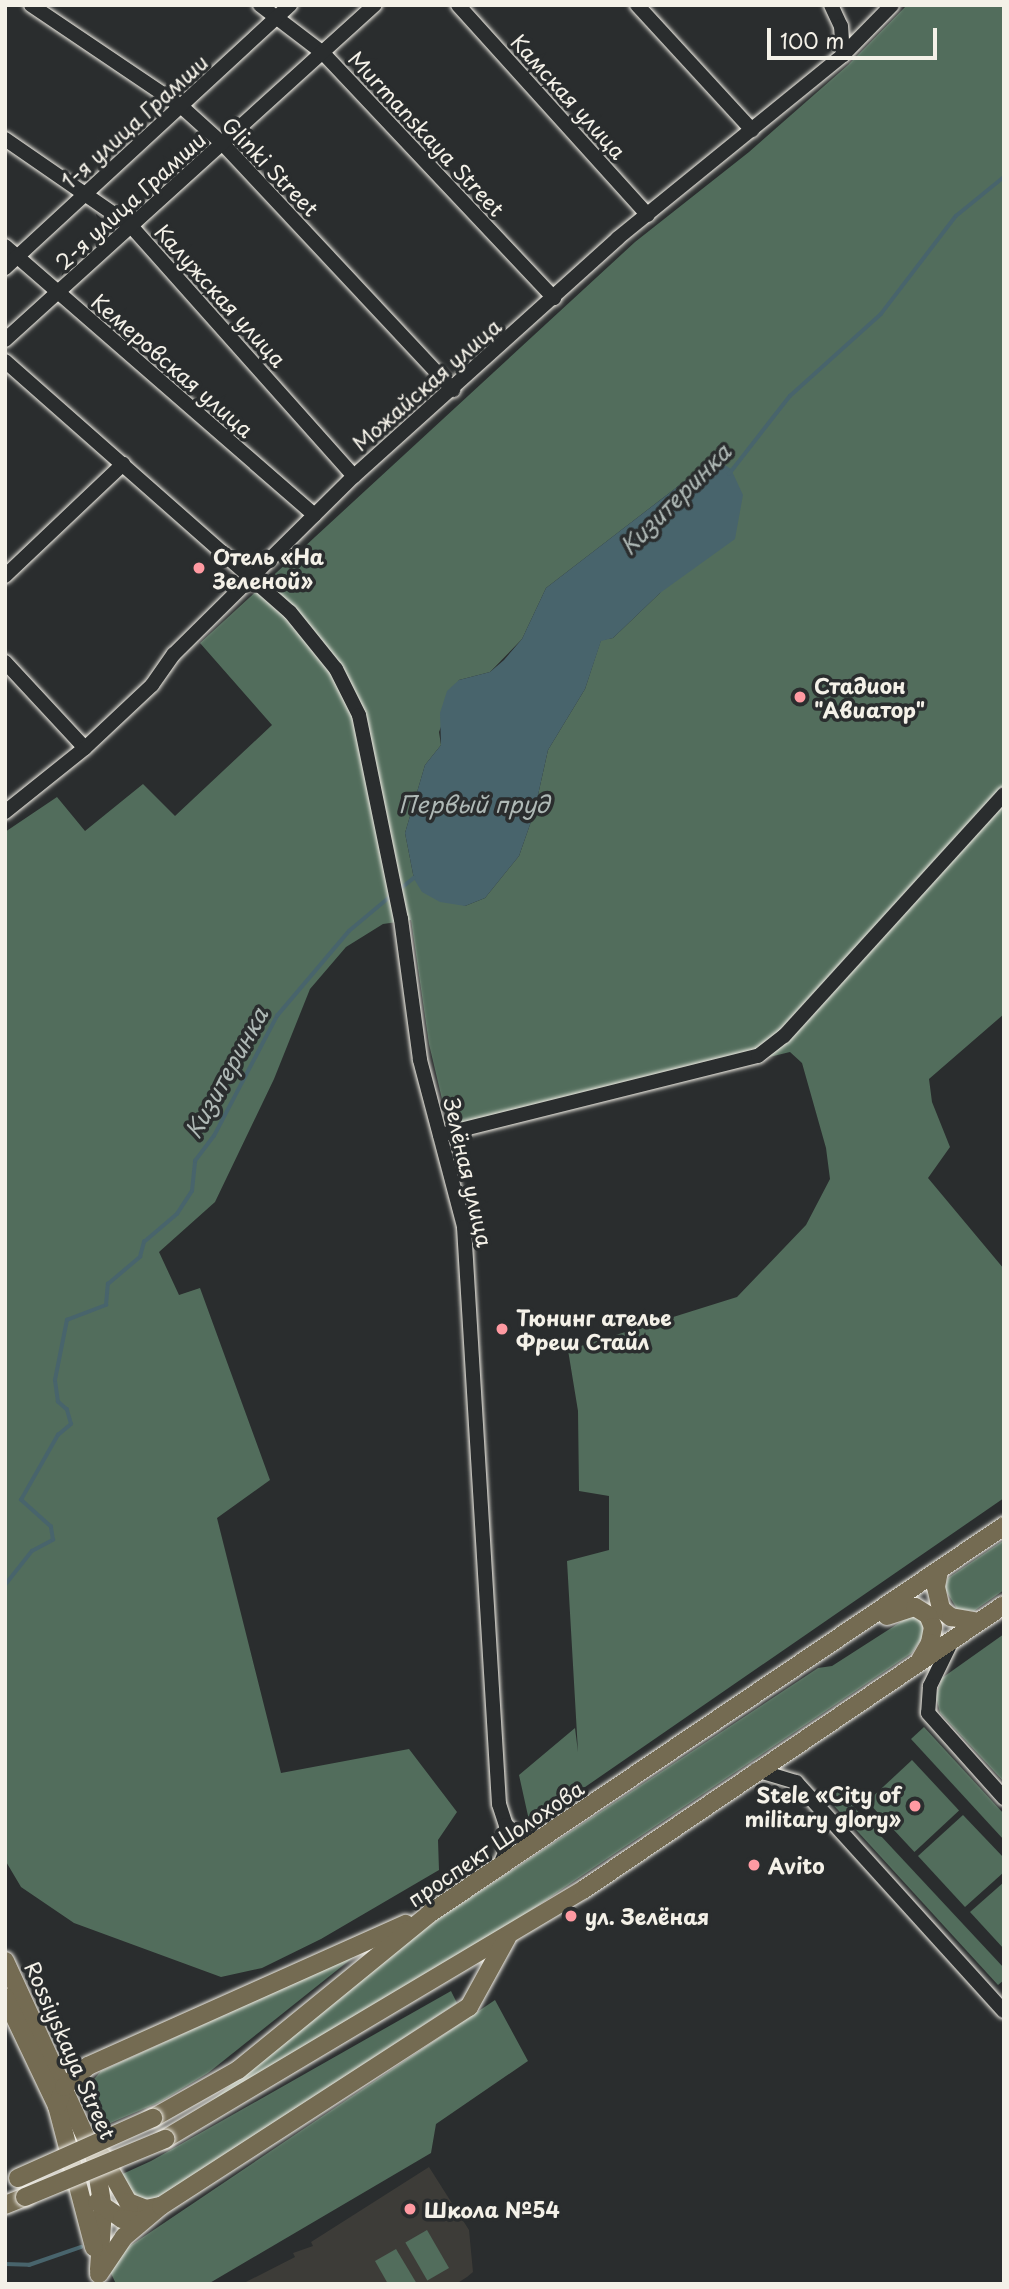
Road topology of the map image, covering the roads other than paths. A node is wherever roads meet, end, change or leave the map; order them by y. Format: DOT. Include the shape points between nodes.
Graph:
graph roads {
  1 [pos="31,5"];
  2 [pos="260,5"];
  3 [pos="290,5"];
  4 [pos="375,5"];
  5 [pos="458,5"];
  6 [pos="637,5"];
  7 [pos="831,5"];
  8 [pos="892,5"];
  9 [pos="278,17"];
  10 [pos="323,53"];
  11 [pos="843,55"];
  12 [pos="182,107"];
  13 [pos="752,130"];
  14 [pos="5,139"];
  15 [pos="223,144"];
  16 [pos="87,192"];
  17 [pos="648,215"];
  18 [pos="131,226"];
  19 [pos="5,246"];
  20 [pos="19,255"];
  21 [pos="5,268"];
  22 [pos="58,293"];
  23 [pos="554,299"];
  24 [pos="5,340"];
  25 [pos="5,361"];
  26 [pos="453,390"];
  27 [pos="123,464"];
  28 [pos="354,476"];
  29 [pos="314,515"];
  30 [pos="5,576"];
  31 [pos="252,576"];
  32 [pos="5,662"];
  33 [pos="85,748"];
  34 [pos="1004,794"];
  35 [pos="5,812"];
  36 [pos="440,1135"];
  37 [pos="1004,1525"];
  38 [pos="939,1571"];
  39 [pos="1004,1605"];
  40 [pos="979,1622"];
  41 [pos="851,1631"];
  42 [pos="953,1640"];
  43 [pos="916,1666"];
  44 [pos="756,1770"];
  45 [pos="1004,1798"];
  46 [pos="506,1825"];
  47 [pos="545,1836"];
  48 [pos="499,1867"];
  49 [pos="429,1914"];
  50 [pos="508,1936"];
  51 [pos="5,1961"];
  52 [pos="5,1997"];
  53 [pos="1004,2011"];
  54 [pos="45,2046"];
  55 [pos="88,2066"];
  56 [pos="64,2087"];
  57 [pos="57,2106"];
  58 [pos="74,2167"];
  59 [pos="11,2180"];
  60 [pos="5,2205"];
  61 [pos="161,2206"];
  62 [pos="103,2209"];
  63 [pos="141,2221"];
  64 [pos="99,2279"];
  1 -- 12 [label="street, Glinki Street"];
  2 -- 9 [label="street, Murmanskaya Street"];
  3 -- 9 [label="street, 1-я улица Грамши"];
  4 -- 10 [label="street, 2-я улица Грамши"];
  5 -- 17 [label="street, Камская улица"];
  6 -- 13 [label="street"];
  7 -- 11 [label="street" via="841,26"];
  8 -- 11 [label="street, Можайская улица"];
  9 -- 10 [label="street, Murmanskaya Street"];
  9 -- 12 [label="street, 1-я улица Грамши"];
  10 -- 15 [label="street, 2-я улица Грамши"];
  10 -- 23 [label="street, Murmanskaya Street"];
  11 -- 13 [label="street, Можайская улица"];
  12 -- 15 [label="street, Glinki Street"];
  12 -- 16 [label="street, 1-я улица Грамши"];
  13 -- 17 [label="street, Можайская улица"];
  14 -- 16 [label="street, Калужская улица"];
  15 -- 18 [label="street, 2-я улица Грамши"];
  15 -- 26 [label="street, Glinki Street"];
  16 -- 18 [label="street, Калужская улица"];
  16 -- 20 [label="street, 1-я улица Грамши"];
  17 -- 23 [label="street, Можайская улица"];
  18 -- 22 [label="street, 2-я улица Грамши"];
  18 -- 28 [label="street, Калужская улица"];
  19 -- 20 [label="street, Кемеровская улица"];
  20 -- 21 [label="street, 1-я улица Грамши"];
  20 -- 22 [label="street, Кемеровская улица"];
  22 -- 24 [label="street, 2-я улица Грамши"];
  22 -- 29 [label="street, Кемеровская улица"];
  23 -- 26 [label="street, Можайская улица"];
  25 -- 27 [label="street, Зелёная улица"];
  26 -- 28 [label="street, Можайская улица"];
  27 -- 30 [label="street"];
  27 -- 31 [label="street, Зелёная улица"];
  28 -- 29 [label="street, Можайская улица"];
  29 -- 31 [label="street, Можайская улица"];
  31 -- 33 [label="street, Можайская улица"];
  31 -- 36 [label="street, Зелёная улица" via="321,647 359,715 401,919 420,1060"];
  32 -- 33 [label="street"];
  33 -- 35 [label="street, Можайская улица"];
  34 -- 36 [label="street" via="784,1036 758,1056"];
  36 -- 46 [label="street, Зелёная улица" via="464,1227 469,1279 499,1804"];
  37 -- 38 [label="main road, проспект Шолохова"];
  38 -- 40 [label="main road" via="936,1587 941,1609 951,1617"];
  38 -- 41 [label="main road, проспект Шолохова"];
  39 -- 40 [label="main road"];
  40 -- 42 [label="main road"];
  41 -- 43 [label="main road" via="864,1630 897,1609 915,1607 928,1615 933,1627 930,1643"];
  41 -- 47 [label="main road, проспект Шолохова"];
  42 -- 43 [label="main road"];
  42 -- 45 [label="street" via="939,1660 930,1686 928,1713"];
  43 -- 44 [label="main road"];
  44 -- 50 [label="main road"];
  44 -- 53 [label="street" via="796,1783"];
  46 -- 47 [label="street" via="521,1838"];
  46 -- 48 [label="street, Зелёная улица" via="505,1853"];
  47 -- 48 [label="main road, проспект Шолохова"];
  48 -- 49 [label="main road, проспект Шолохова"];
  49 -- 55 [label="main road"];
  49 -- 59 [label="main road, проспект Шолохова, bridge" via="238,2070 153,2118"];
  50 -- 60 [label="main road, bridge" via="165,2139"];
  50 -- 61 [label="main road" via="469,2007"];
  51 -- 54 [label="main road, Rossiyskaya Street"];
  52 -- 57 [label="main road, Rossiyskaya Street"];
  54 -- 55 [label="main road" via="57,2057"];
  54 -- 56 [label="main road, Rossiyskaya Street"];
  55 -- 56 [label="main road"];
  55 -- 61 [label="main road" via="76,2095 109,2174 135,2207"];
  56 -- 57 [label="main road"];
  56 -- 62 [label="main road, Rossiyskaya Street" via="95,2158"];
  57 -- 58 [label="main road, Rossiyskaya Street"];
  58 -- 62 [label="main road"];
  58 -- 64 [label="main road, Rossiyskaya Street"];
  61 -- 63 [label="main road"];
  62 -- 63 [label="main road"];
  62 -- 64 [label="main road, Rossiyskaya Street"];
  63 -- 64 [label="main road" via="124,2237"];
}
